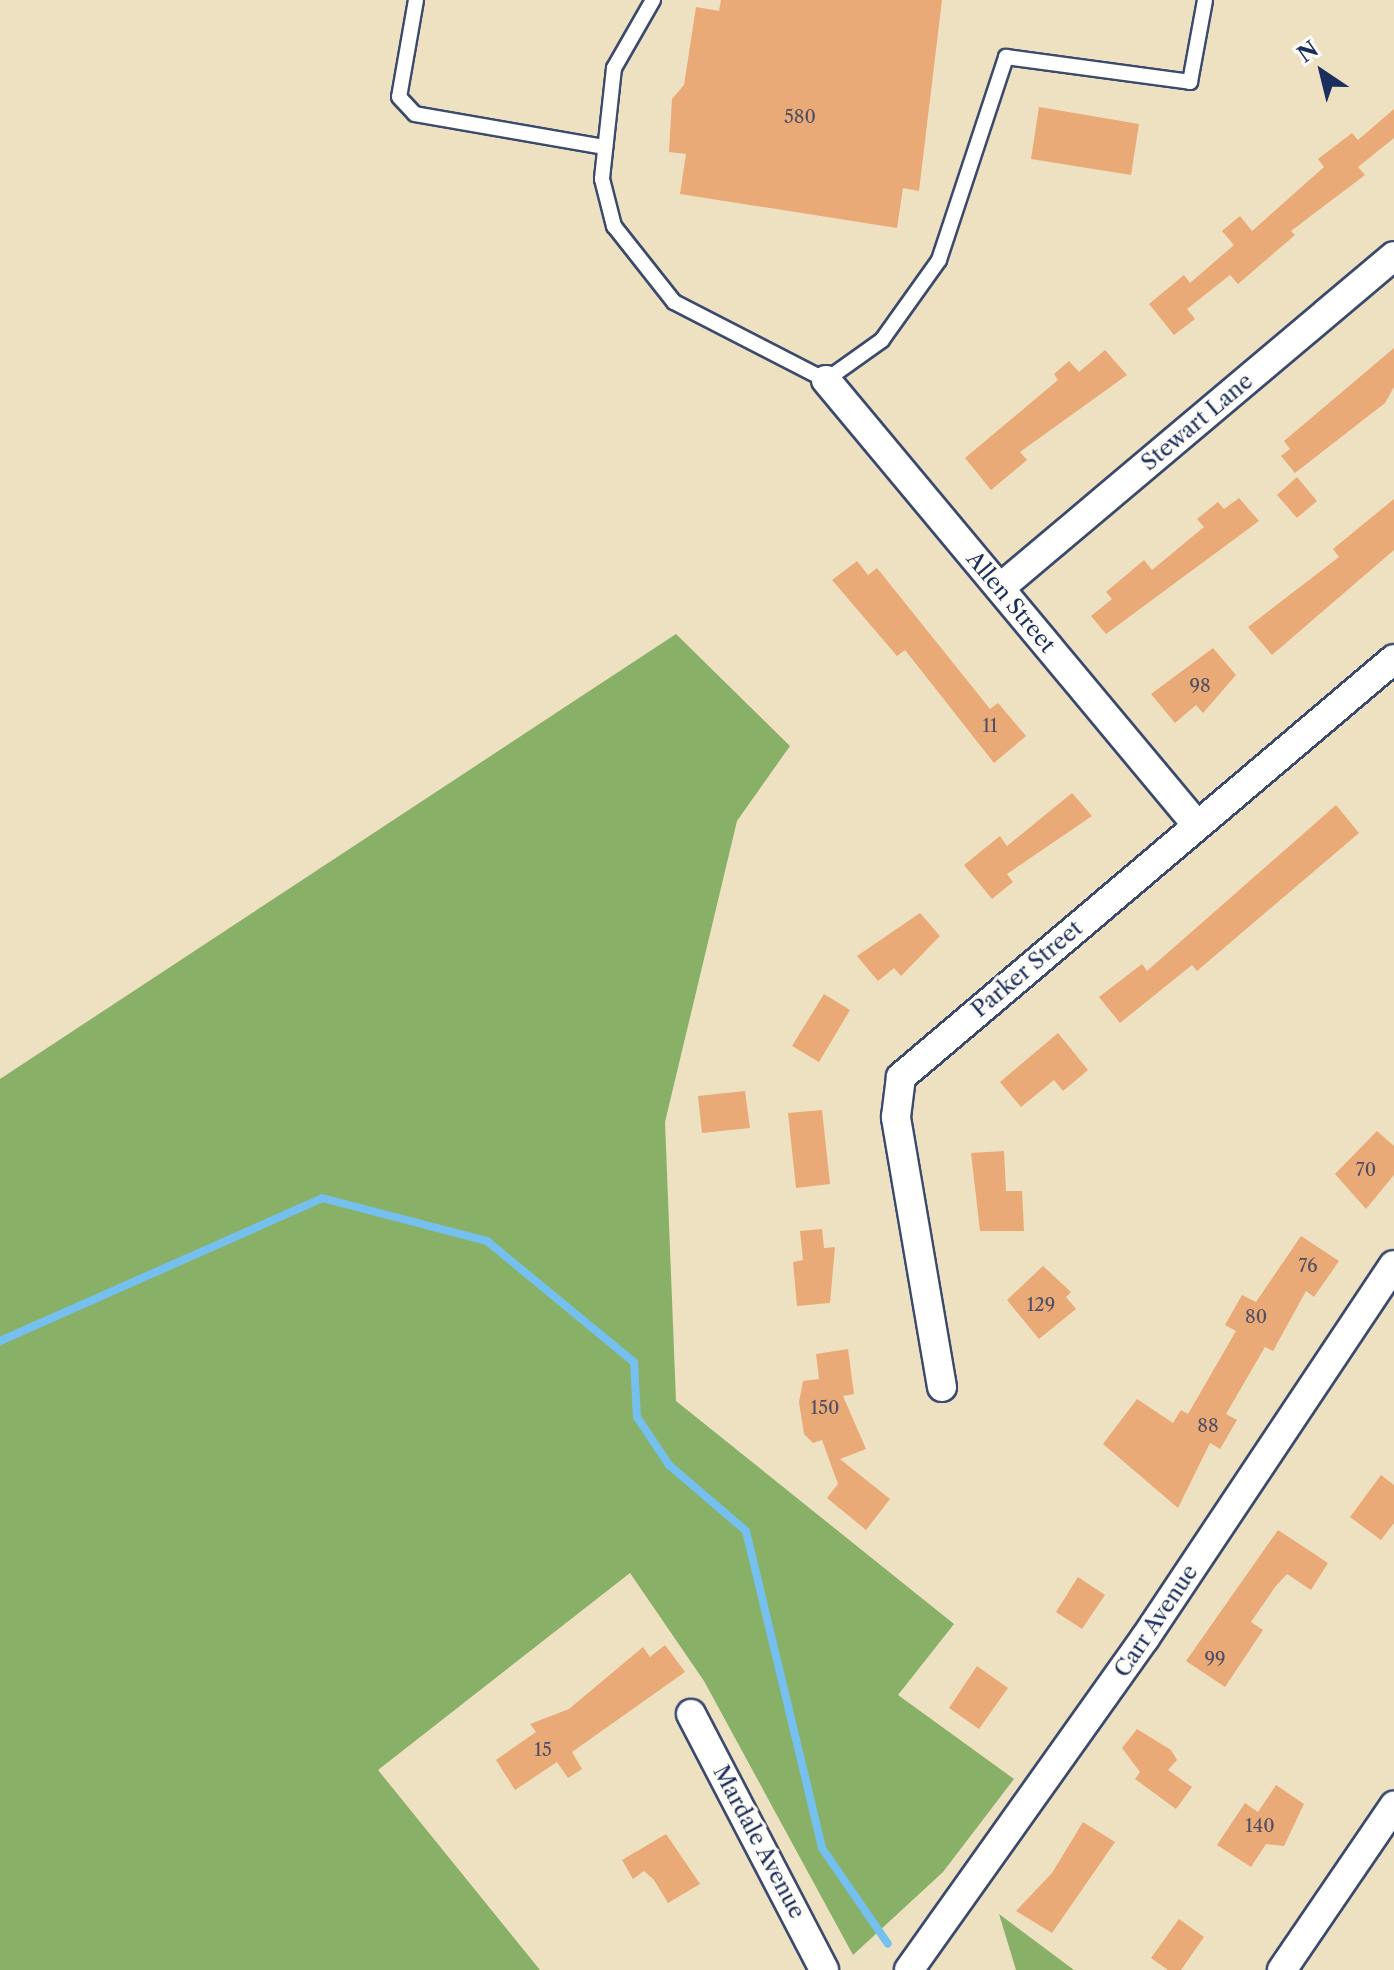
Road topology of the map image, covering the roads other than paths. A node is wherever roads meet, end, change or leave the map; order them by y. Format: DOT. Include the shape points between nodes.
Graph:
graph roads {
  1 [pos="416,0"];
  2 [pos="653,0"];
  3 [pos="1205,0"];
  4 [pos="605,147"];
  5 [pos="1394,256"];
  6 [pos="826,380"];
  7 [pos="1000,588"];
  8 [pos="1394,659"];
  9 [pos="1196,824"];
  10 [pos="1394,1265"];
  11 [pos="942,1387"];
  12 [pos="691,1714"];
  13 [pos="1394,1806"];
  14 [pos="824,1970"];
  15 [pos="909,1970"];
  16 [pos="1282,1970"];
  1 -- 4 [label="lane" via="399,97 415,114"];
  2 -- 4 [label="lane" via="614,68"];
  3 -- 6 [label="lane" via="1190,82 1006,57 939,260 882,340"];
  4 -- 6 [label="lane" via="602,179 614,226 674,302"];
  5 -- 7 [label="street, Stewart Lane"];
  6 -- 7 [label="street, Allen Street"];
  7 -- 9 [label="street, Allen Street"];
  8 -- 9 [label="street, Parker Street"];
  9 -- 11 [label="street, Parker Street" via="901,1077 896,1117"];
  10 -- 15 [label="street, Carr Avenue" via="1145,1638"];
  12 -- 14 [label="street, Mardale Avenue"];
  13 -- 16 [label="street"];
}
